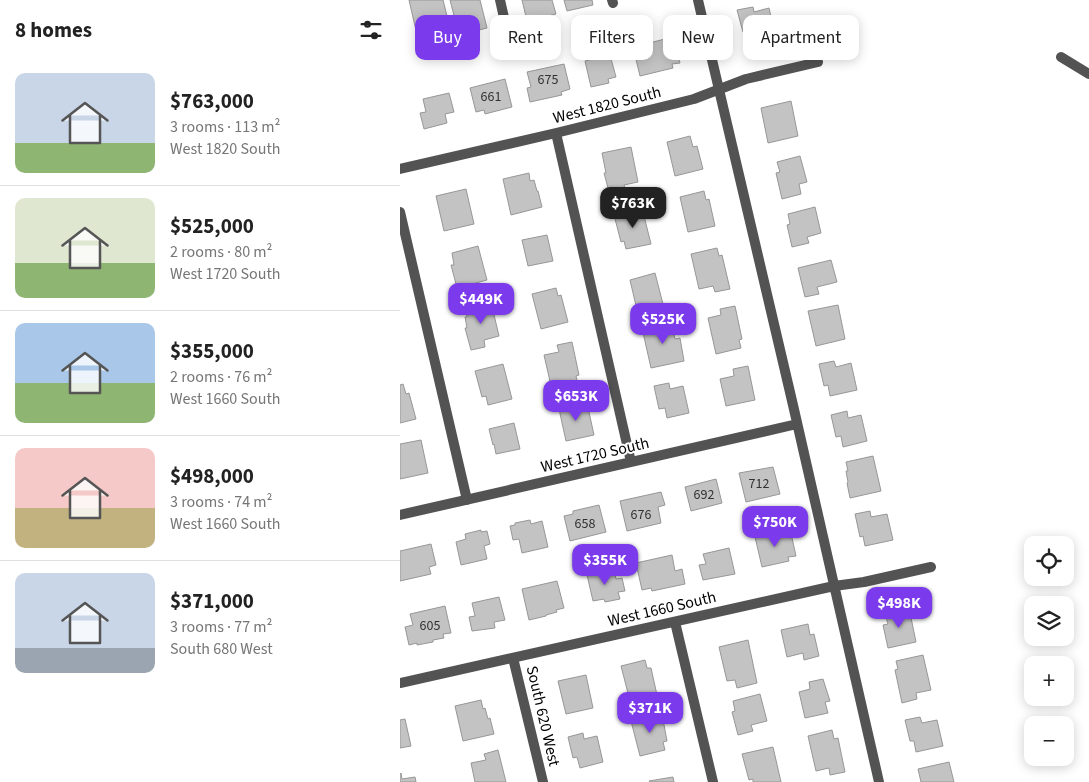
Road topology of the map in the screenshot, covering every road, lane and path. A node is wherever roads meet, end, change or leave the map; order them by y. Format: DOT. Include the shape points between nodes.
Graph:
graph roads {
  1 [pos="500,0"];
  2 [pos="698,0"];
  3 [pos="504,15"];
  4 [pos="1061,57"];
  5 [pos="818,62"];
  6 [pos="1089,74"];
  7 [pos="719,90"];
  8 [pos="556,133"];
  9 [pos="400,170"];
  10 [pos="400,212"];
  11 [pos="797,424"];
  12 [pos="631,462"];
  13 [pos="467,500"];
  14 [pos="400,515"];
  15 [pos="931,567"];
  16 [pos="834,586"];
  17 [pos="675,622"];
  18 [pos="514,658"];
  19 [pos="400,683"];
  20 [pos="543,782"];
  21 [pos="713,782"];
  22 [pos="879,782"];
  1 -- 3 [label="street"];
  2 -- 7 [label="street"];
  4 -- 6 [label="street"];
  5 -- 7 [label="street, West 1820 South" via="746,79"];
  7 -- 8 [label="street, West 1820 South"];
  7 -- 11 [label="street"];
  8 -- 9 [label="street, West 1820 South"];
  8 -- 12 [label="street"];
  10 -- 13 [label="street"];
  11 -- 12 [label="street, West 1720 South"];
  11 -- 16 [label="street"];
  12 -- 13 [label="street, West 1720 South"];
  13 -- 14 [label="street, West 1720 South"];
  15 -- 16 [label="street, West 1660 South"];
  16 -- 17 [label="street, West 1660 South"];
  16 -- 22 [label="street"];
  17 -- 18 [label="street, West 1660 South"];
  17 -- 21 [label="street"];
  18 -- 19 [label="street, West 1660 South"];
  18 -- 20 [label="street, South 620 West"];
}
